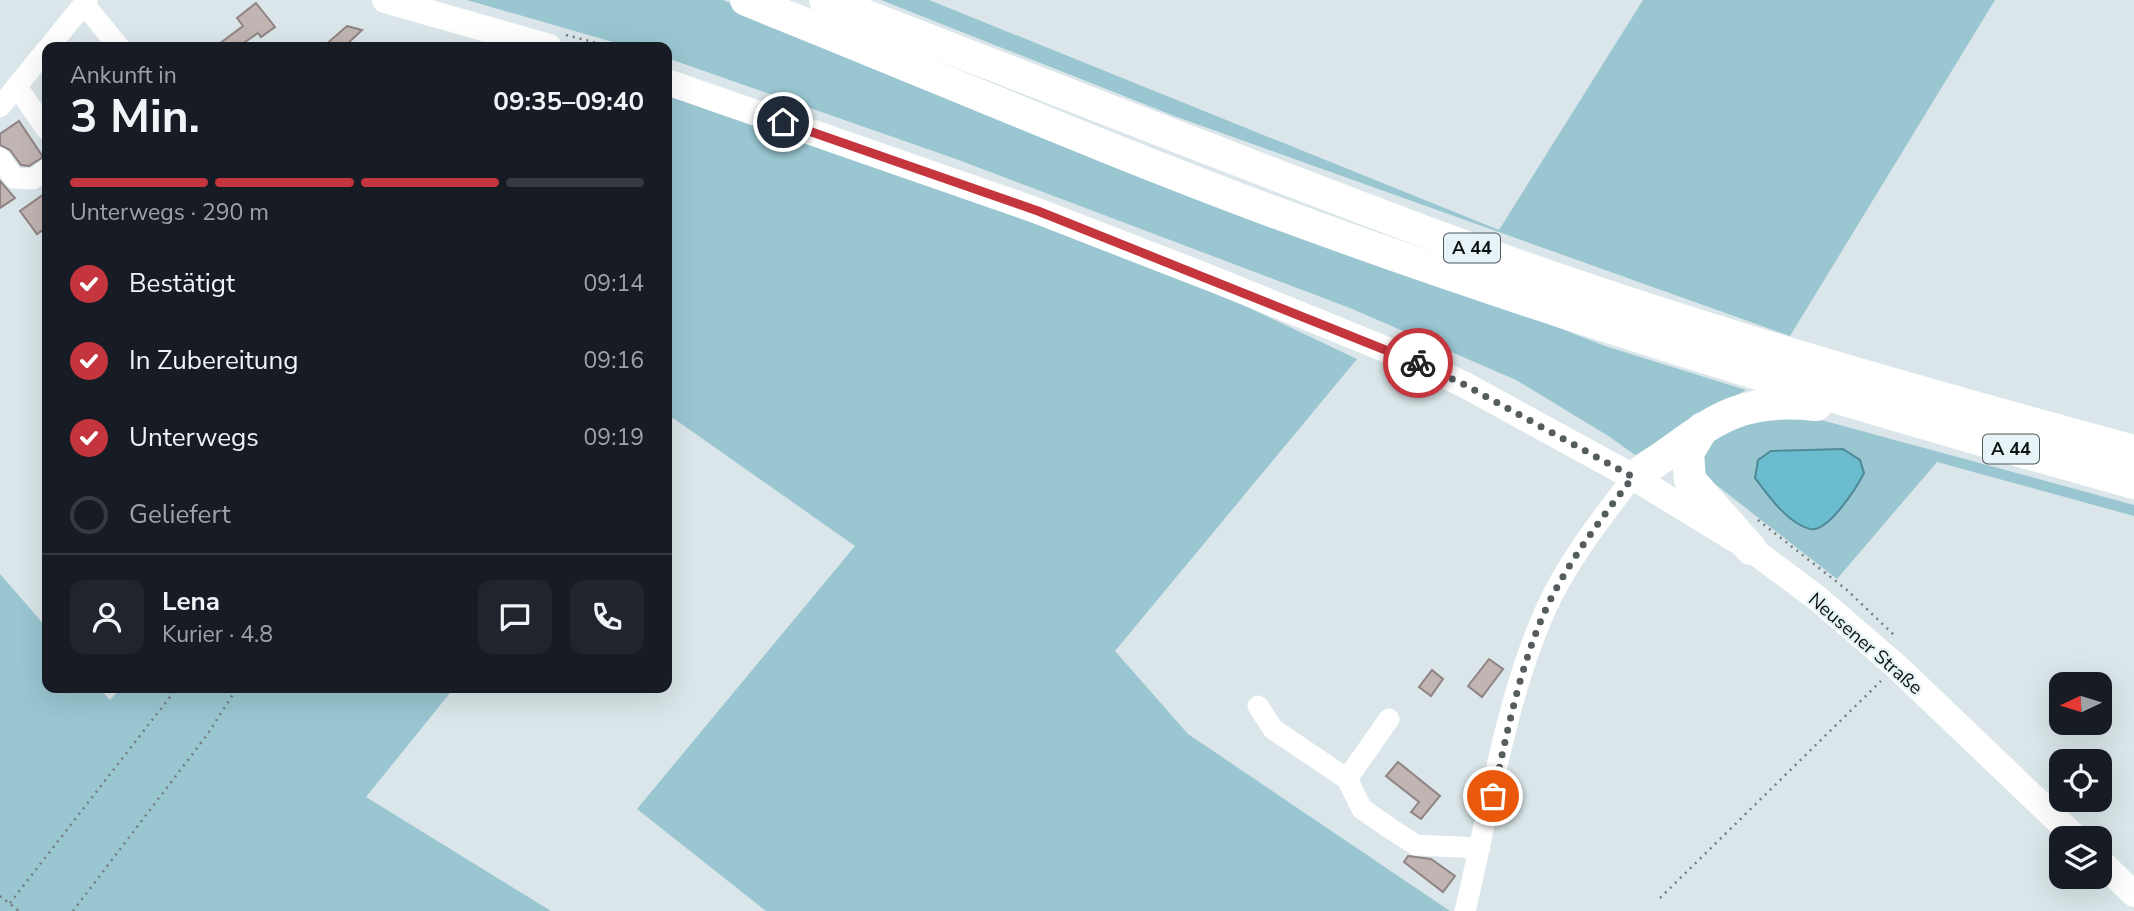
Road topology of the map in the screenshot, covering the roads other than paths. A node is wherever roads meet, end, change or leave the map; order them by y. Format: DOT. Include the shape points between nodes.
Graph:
graph roads {
  1 [pos="385,0"];
  2 [pos="746,0"];
  3 [pos="825,0"];
  4 [pos="86,2"];
  5 [pos="53,42"];
  6 [pos="115,42"];
  7 [pos="532,42"];
  8 [pos="42,55"];
  9 [pos="672,84"];
  10 [pos="16,87"];
  11 [pos="0,107"];
  12 [pos="42,123"];
  13 [pos="0,158"];
  14 [pos="42,173"];
  15 [pos="1888,415"];
  16 [pos="1703,429"];
  17 [pos="2134,451"];
  18 [pos="1633,477"];
  19 [pos="2134,483"];
  20 [pos="1751,549"];
  21 [pos="1258,706"];
  22 [pos="1389,719"];
  23 [pos="1347,779"];
  24 [pos="2063,826"];
  25 [pos="1480,848"];
  26 [pos="2112,873"];
  27 [pos="2134,894"];
  28 [pos="1465,911"];
  1 -- 7 [label="main road"];
  2 -- 15 [label="highway, A 44" via="1273,211 1580,317"];
  3 -- 17 [label="highway, A 44" via="1444,239 1811,362"];
  4 -- 5 [label="street"];
  4 -- 6 [label="street"];
  8 -- 10 [label="street"];
  9 -- 18 [label="main road, Neusener Straße" via="1038,211 1407,358"];
  10 -- 11 [label="street"];
  10 -- 12 [label="street"];
  13 -- 14 [label="street" via="14,178 33,179"];
  15 -- 16 [label="highway" via="1771,402 1732,412"];
  15 -- 19 [label="highway, A 44"];
  16 -- 18 [label="highway"];
  16 -- 20 [label="highway" via="1688,453 1689,480"];
  18 -- 20 [label="main road, Neusener Straße"];
  18 -- 25 [label="street" via="1588,538 1545,611 1510,720"];
  20 -- 24 [label="main road, Neusener Straße" via="1896,666"];
  21 -- 23 [label="street" via="1273,729"];
  22 -- 23 [label="street"];
  23 -- 25 [label="street" via="1362,809 1416,845"];
  25 -- 28 [label="street"];
  26 -- 27 [label="main road"];
}
